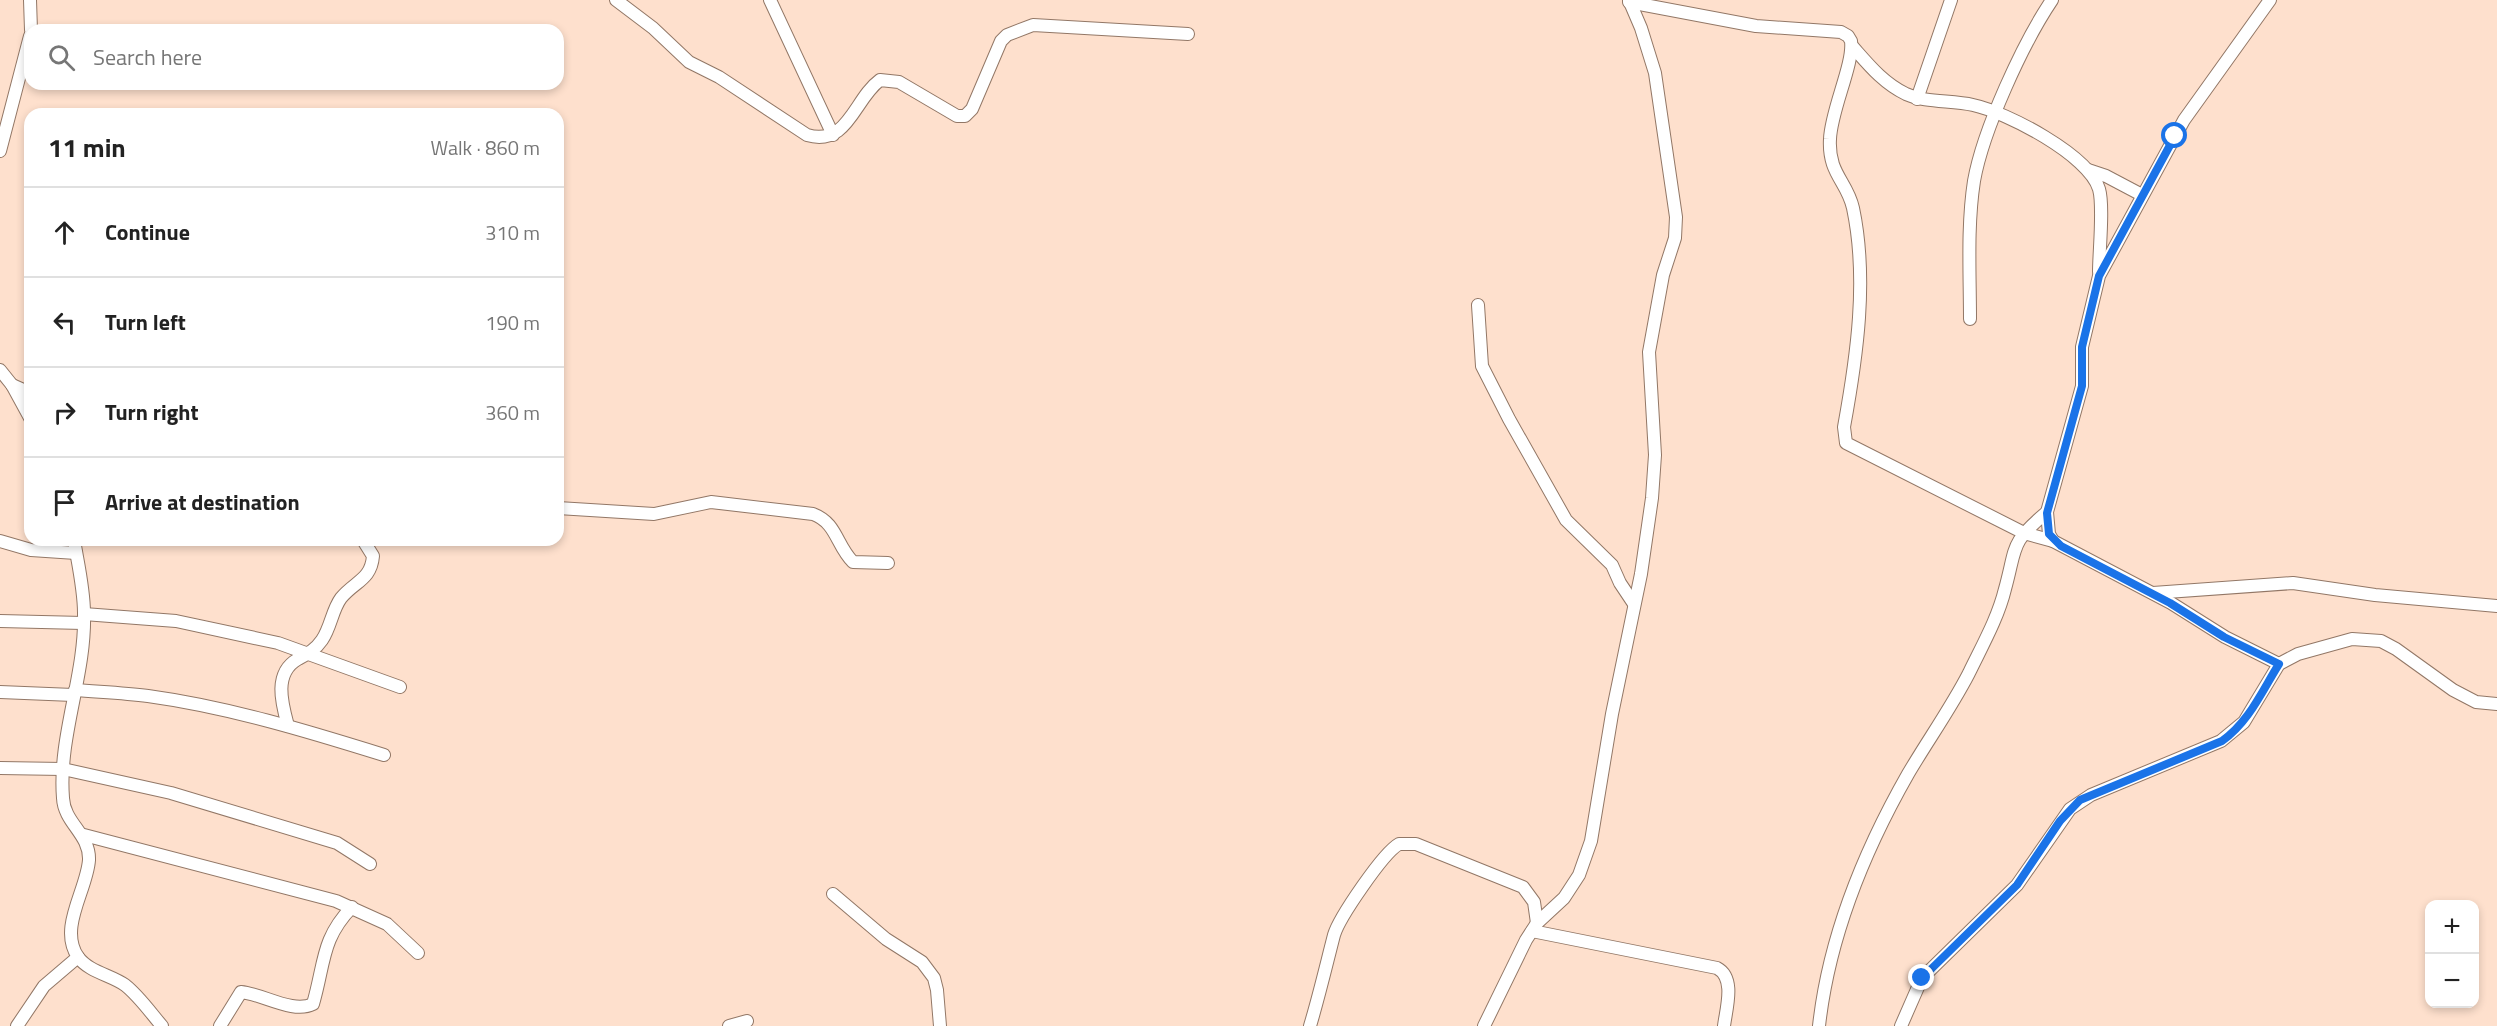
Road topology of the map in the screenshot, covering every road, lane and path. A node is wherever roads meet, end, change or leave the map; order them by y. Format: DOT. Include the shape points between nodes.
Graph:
graph roads {
  1 [pos="30,0"];
  2 [pos="616,0"];
  3 [pos="771,0"];
  4 [pos="1681,0"];
  5 [pos="1951,0"];
  6 [pos="2052,0"];
  7 [pos="2270,0"];
  8 [pos="1629,1"];
  9 [pos="1671,9"];
  10 [pos="31,24"];
  11 [pos="1188,34"];
  12 [pos="1852,46"];
  13 [pos="24,62"];
  14 [pos="1917,99"];
  15 [pos="1997,113"];
  16 [pos="833,135"];
  17 [pos="0,151"];
  18 [pos="2088,170"];
  19 [pos="2142,195"];
  20 [pos="2099,276"];
  21 [pos="1478,305"];
  22 [pos="1970,319"];
  23 [pos="0,370"];
  24 [pos="12,384"];
  25 [pos="24,390"];
  26 [pos="24,407"];
  27 [pos="564,508"];
  28 [pos="2047,513"];
  29 [pos="2024,533"];
  30 [pos="0,541"];
  31 [pos="2053,541"];
  32 [pos="75,546"];
  33 [pos="367,546"];
  34 [pos="76,553"];
  35 [pos="888,563"];
  36 [pos="2152,593"];
  37 [pos="1634,604"];
  38 [pos="2497,606"];
  39 [pos="84,618"];
  40 [pos="0,621"];
  41 [pos="310,655"];
  42 [pos="2279,664"];
  43 [pos="400,687"];
  44 [pos="0,692"];
  45 [pos="74,692"];
  46 [pos="2497,704"];
  47 [pos="288,726"];
  48 [pos="384,755"];
  49 [pos="0,768"];
  50 [pos="63,769"];
  51 [pos="84,835"];
  52 [pos="370,864"];
  53 [pos="833,894"];
  54 [pos="352,908"];
  55 [pos="1535,927"];
  56 [pos="418,953"];
  57 [pos="78,957"];
  58 [pos="747,1021"];
  59 [pos="17,1026"];
  60 [pos="162,1026"];
  61 [pos="220,1026"];
  62 [pos="729,1026"];
  63 [pos="940,1026"];
  64 [pos="1310,1026"];
  65 [pos="1484,1026"];
  66 [pos="1724,1026"];
  67 [pos="1819,1026"];
  68 [pos="1901,1026"];
  1 -- 10 [label="street"];
  2 -- 16 [label="street" via="689,62 719,77 807,135"];
  3 -- 16 [label="street"];
  4 -- 9 [label="street"];
  5 -- 14 [label="street"];
  6 -- 15 [label="street" via="2028,42"];
  7 -- 19 [label="street" via="2184,120"];
  8 -- 9 [label="street"];
  8 -- 37 [label="street" via="1655,73 1676,217 1675,238 1663,275 1649,352 1655,455 1652,498"];
  9 -- 12 [label="street" via="1756,26 1841,32 1848,36"];
  11 -- 16 [label="street" via="1033,25 1007,35 1001,42 972,109 965,116 957,116 899,82 880,80"];
  12 -- 14 [label="street" via="1886,82"];
  12 -- 29 [label="street" via="1830,140 1831,160 1853,208 1860,277 1859,332 1843,435 1846,443"];
  13 -- 17 [label="street"];
  14 -- 15 [label="street" via="1947,100"];
  15 -- 18 [label="street" via="2071,155"];
  15 -- 22 [label="street" via="1974,180"];
  18 -- 19 [label="street"];
  18 -- 20 [label="street" via="2099,190"];
  19 -- 20 [label="street"];
  20 -- 28 [label="street" via="2082,347 2082,386"];
  21 -- 37 [label="street" via="1482,366 1509,418 1566,520 1612,565"];
  23 -- 24 [label="street"];
  24 -- 25 [label="street"];
  24 -- 26 [label="street"];
  27 -- 35 [label="street" via="654,514 711,502 813,514 831,525 853,561"];
  28 -- 29 [label="street"];
  28 -- 31 [label="street"];
  29 -- 31 [label="street"];
  29 -- 67 [label="street" via="2010,558 1995,618 1968,674 1888,812 1848,898 1826,977"];
  30 -- 34 [label="street" via="31,550"];
  31 -- 36 [label="street"];
  32 -- 34 [label="street"];
  33 -- 41 [label="street" via="373,556 369,572 342,597 328,629"];
  34 -- 39 [label="street"];
  36 -- 38 [label="street" via="2293,583"];
  36 -- 42 [label="street" via="2224,637"];
  37 -- 55 [label="street" via="1591,841 1579,875 1564,898"];
  39 -- 40 [label="street"];
  39 -- 41 [label="street" via="176,621 278,643"];
  39 -- 45 [label="street"];
  41 -- 43 [label="street"];
  41 -- 47 [label="street" via="297,659 281,681"];
  42 -- 46 [label="street" via="2298,654 2352,639 2381,642 2453,690 2476,702"];
  42 -- 68 [label="street" via="2244,722 2222,741 2091,795 2070,809 2017,885 1922,978"];
  44 -- 45 [label="street"];
  45 -- 47 [label="street" via="148,696"];
  45 -- 50 [label="street"];
  47 -- 48 [label="street"];
  49 -- 50 [label="street"];
  50 -- 51 [label="street" via="63,800 73,823"];
  50 -- 52 [label="street" via="171,793 301,831 337,843"];
  51 -- 54 [label="street"];
  51 -- 57 [label="street" via="89,859 72,929"];
  53 -- 63 [label="street" via="886,939 922,962 938,990"];
  54 -- 56 [label="street" via="387,924"];
  54 -- 61 [label="street" via="336,924 329,939 313,1004 296,1006 241,992"];
  55 -- 64 [label="street" via="1534,902 1523,887 1416,844 1399,844 1382,859 1335,933"];
  55 -- 65 [label="street"];
  55 -- 66 [label="street" via="1717,968 1727,980"];
  57 -- 59 [label="street" via="44,987"];
  57 -- 60 [label="street" via="125,986"];
  58 -- 62 [label="street"];
}
